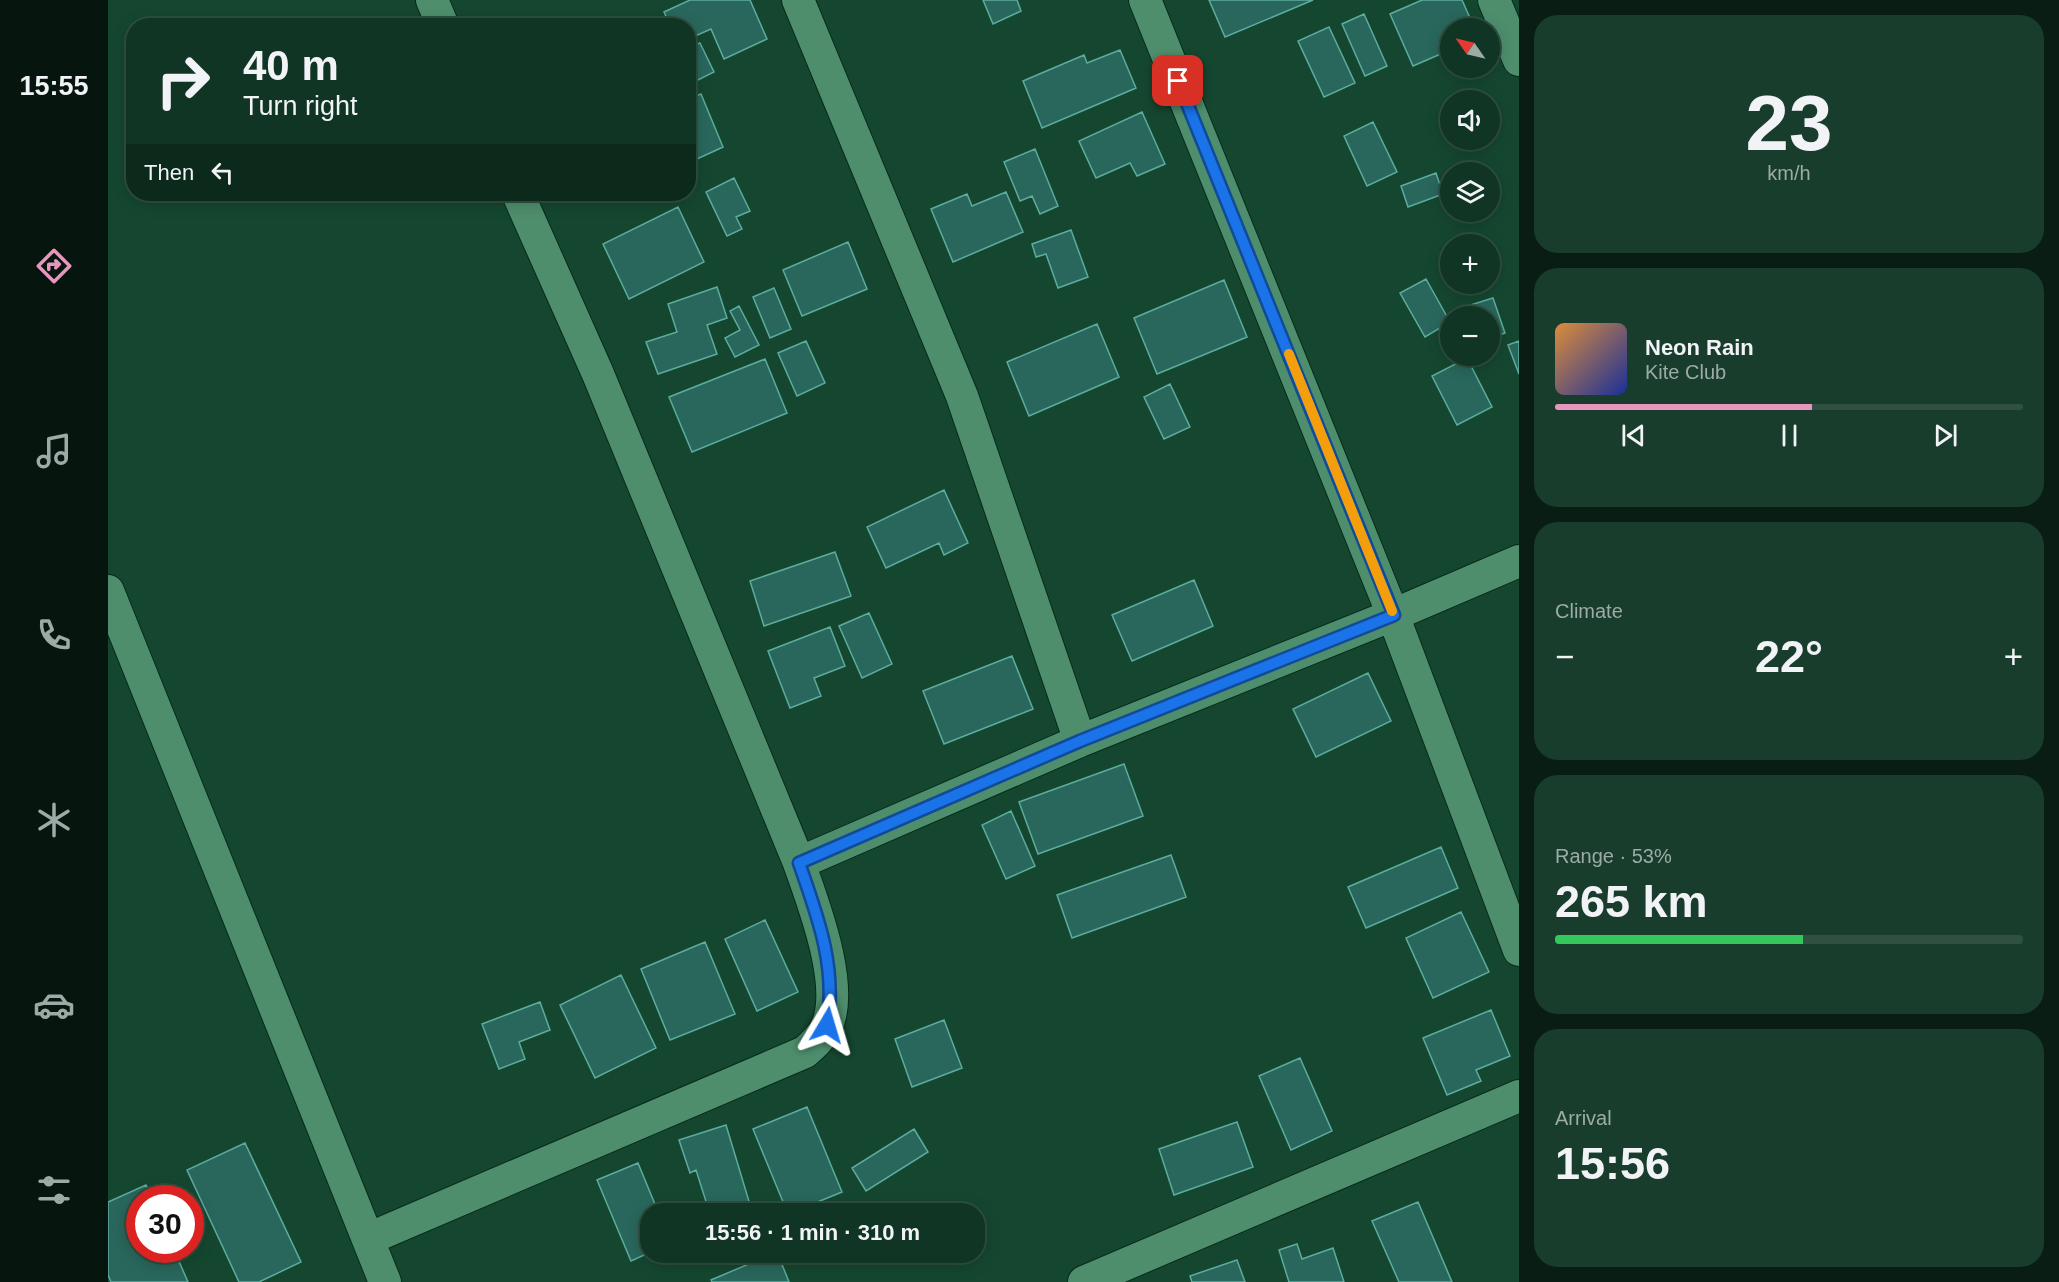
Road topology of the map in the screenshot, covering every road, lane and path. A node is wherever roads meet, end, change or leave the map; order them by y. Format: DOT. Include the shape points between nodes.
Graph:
graph roads {
  1 [pos="432,0"];
  2 [pos="798,0"];
  3 [pos="1145,0"];
  4 [pos="1494,0"];
  5 [pos="440,18"];
  6 [pos="1519,60"];
  7 [pos="521,201"];
  8 [pos="1519,561"];
  9 [pos="108,591"];
  10 [pos="1394,615"];
  11 [pos="1080,741"];
  12 [pos="799,863"];
  13 [pos="1519,950"];
  14 [pos="1519,1096"];
  15 [pos="368,1239"];
  16 [pos="385,1282"];
  17 [pos="1084,1282"];
  1 -- 5 [label="street"];
  2 -- 11 [label="street" via="962,396"];
  3 -- 10 [label="street"];
  4 -- 6 [label="street"];
  7 -- 12 [label="street" via="598,374"];
  8 -- 10 [label="street"];
  9 -- 15 [label="street"];
  10 -- 11 [label="street"];
  10 -- 13 [label="street"];
  11 -- 12 [label="street"];
  12 -- 15 [label="street" via="823,932 831,1002 827,1025 819,1040 805,1052"];
  14 -- 17 [label="street"];
  15 -- 16 [label="street"];
}
